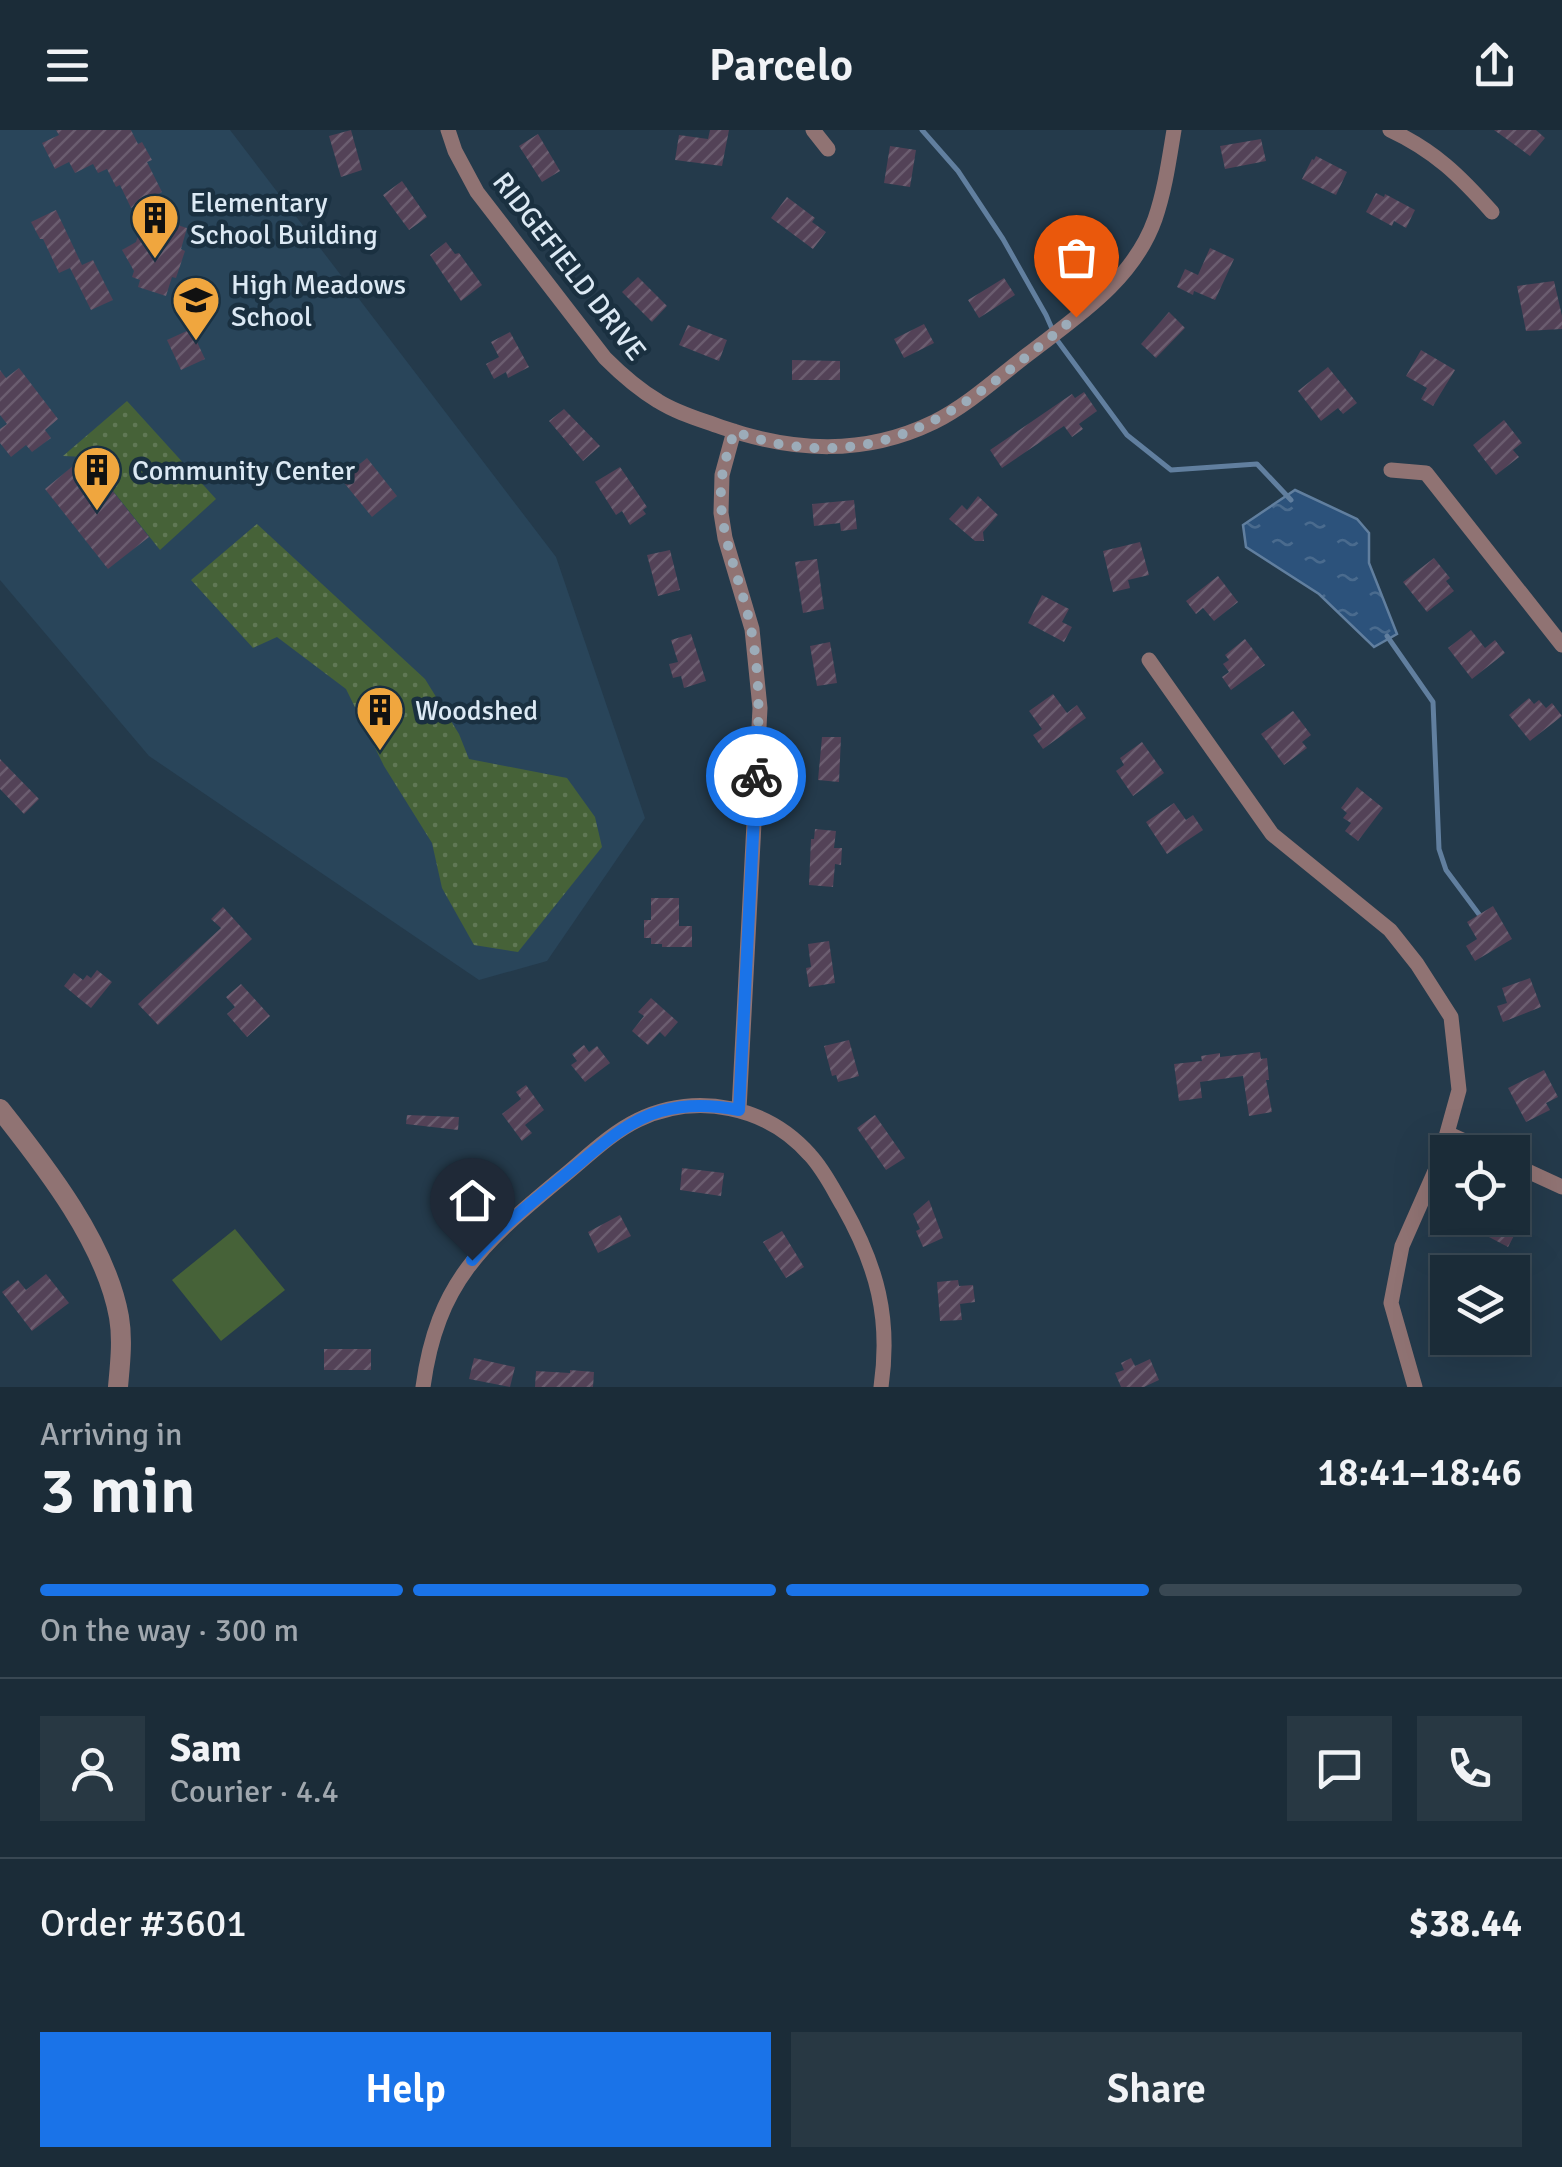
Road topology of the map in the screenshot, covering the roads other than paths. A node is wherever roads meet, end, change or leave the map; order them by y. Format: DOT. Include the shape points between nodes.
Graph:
graph roads {
  1 [pos="448,130"];
  2 [pos="813,130"];
  3 [pos="1174,130"];
  4 [pos="1390,130"];
  5 [pos="828,149"];
  6 [pos="1492,212"];
  7 [pos="734,432"];
  8 [pos="1391,470"];
  9 [pos="1562,646"];
  10 [pos="1149,660"];
  11 [pos="0,1109"];
  12 [pos="739,1110"];
  13 [pos="1447,1133"];
  14 [pos="1451,1135"];
  15 [pos="1530,1172"];
  16 [pos="1562,1186"];
  17 [pos="118,1387"];
  18 [pos="423,1387"];
  19 [pos="881,1387"];
  20 [pos="1415,1387"];
  1 -- 7 [label="street, RIDGEFIELD DRIVE" via="477,192 605,358 659,402"];
  2 -- 5 [label="street"];
  3 -- 7 [label="street, RIDGEFIELD DRIVE" via="1154,221 1130,264 1097,300 966,403 909,433 868,444 821,448"];
  4 -- 6 [label="street" via="1438,157"];
  7 -- 12 [label="street" via="722,475 721,513 752,629 760,708"];
  8 -- 9 [label="street" via="1426,473"];
  10 -- 13 [label="street" via="1272,834 1390,930 1451,1017 1459,1090"];
  11 -- 17 [label="street" via="104,1266 120,1330"];
  12 -- 18 [label="street" via="687,1106 636,1121 509,1221 472,1260 445,1305"];
  12 -- 19 [label="street" via="805,1149 858,1232 884,1316"];
  13 -- 14 [label="street"];
  13 -- 20 [label="street" via="1402,1246 1391,1303"];
  15 -- 16 [label="street"];
}
